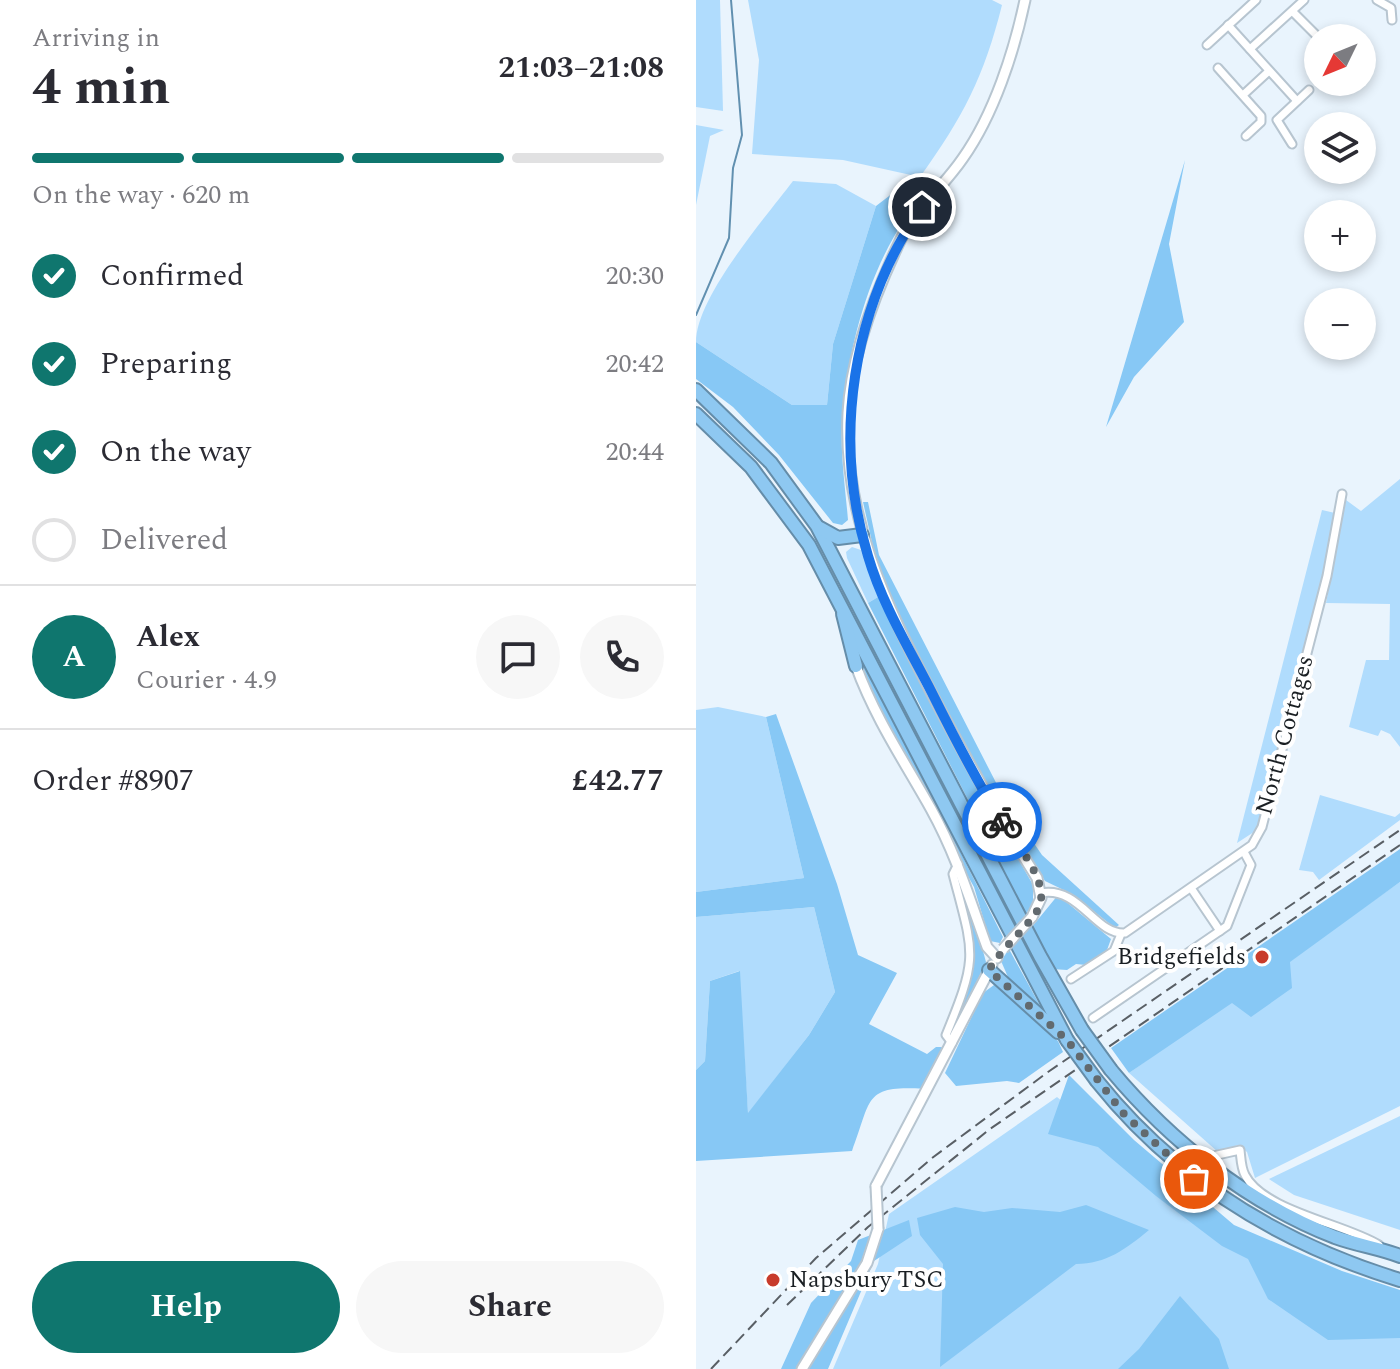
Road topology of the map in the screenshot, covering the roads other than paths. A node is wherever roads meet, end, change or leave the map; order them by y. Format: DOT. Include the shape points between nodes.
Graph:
graph roads {
  1 [pos="1025,0"];
  2 [pos="1256,0"];
  3 [pos="1304,0"];
  4 [pos="1377,0"];
  5 [pos="1293,12"];
  6 [pos="1392,20"];
  7 [pos="1305,24"];
  8 [pos="1228,25"];
  9 [pos="1207,45"];
  10 [pos="1250,49"];
  11 [pos="1218,68"];
  12 [pos="1269,71"];
  13 [pos="1243,95"];
  14 [pos="1304,95"];
  15 [pos="1297,101"];
  16 [pos="1246,136"];
  17 [pos="1292,144"];
  18 [pos="696,390"];
  19 [pos="696,414"];
  20 [pos="1342,494"];
  21 [pos="817,526"];
  22 [pos="862,535"];
  23 [pos="849,540"];
  24 [pos="845,575"];
  25 [pos="842,605"];
  26 [pos="856,666"];
  27 [pos="1244,852"];
  28 [pos="958,864"];
  29 [pos="1191,888"];
  30 [pos="1041,893"];
  31 [pos="1220,931"];
  32 [pos="1121,934"];
  33 [pos="1000,953"];
  34 [pos="989,970"];
  35 [pos="1071,979"];
  36 [pos="1093,1018"];
  37 [pos="1067,1040"];
  38 [pos="952,1043"];
  39 [pos="1192,1150"];
  40 [pos="1396,1254"];
  41 [pos="1400,1280"];
  42 [pos="802,1369"];
  1 -- 22 [label="main road" via="977,134 905,232 871,314 848,414"];
  2 -- 8 [label="street"];
  3 -- 5 [label="street"];
  4 -- 6 [label="street" via="1391,8"];
  5 -- 7 [label="street"];
  5 -- 10 [label="street"];
  8 -- 9 [label="street"];
  8 -- 10 [label="street"];
  10 -- 12 [label="street"];
  11 -- 13 [label="street"];
  12 -- 13 [label="street"];
  12 -- 15 [label="street"];
  13 -- 16 [label="street" via="1262,119"];
  14 -- 15 [label="street"];
  15 -- 17 [label="street" via="1277,120"];
  18 -- 21 [label="highway" via="771,463"];
  19 -- 25 [label="highway" via="779,500"];
  20 -- 27 [label="street, North Cottages" via="1262,827"];
  21 -- 23 [label="highway"];
  21 -- 24 [label="highway"];
  22 -- 23 [label="highway"];
  22 -- 30 [label="main road" via="899,631"];
  23 -- 24 [label="highway" via="842,552"];
  24 -- 39 [label="highway, bridge" via="1082,1030 1137,1100"];
  25 -- 26 [label="highway"];
  25 -- 37 [label="highway"];
  26 -- 28 [label="main road" via="882,729"];
  27 -- 29 [label="street, North Cottages"];
  27 -- 31 [label="street, North Cottages" via="1251,865 1232,919"];
  28 -- 33 [label="main road" via="986,944"];
  28 -- 38 [label="street" via="953,874 972,955 946,1035"];
  29 -- 31 [label="street"];
  29 -- 32 [label="street, North Cottages"];
  30 -- 32 [label="street" via="1065,894"];
  30 -- 33 [label="main road, bridge" via="1040,906"];
  31 -- 36 [label="street"];
  32 -- 35 [label="street, North Cottages" via="1114,951"];
  33 -- 34 [label="main road"];
  34 -- 37 [label="highway"];
  34 -- 38 [label="main road"];
  37 -- 41 [label="highway, bridge" via="1145,1136 1217,1196 1305,1246"];
  38 -- 42 [label="main road, bridge" via="876,1186 878,1229 867,1263"];
  39 -- 40 [label="highway" via="1229,1180 1293,1218 1368,1249"];
  39 -- 40 [label="street" via="1213,1156 1240,1150 1245,1176 1255,1187"];
}
